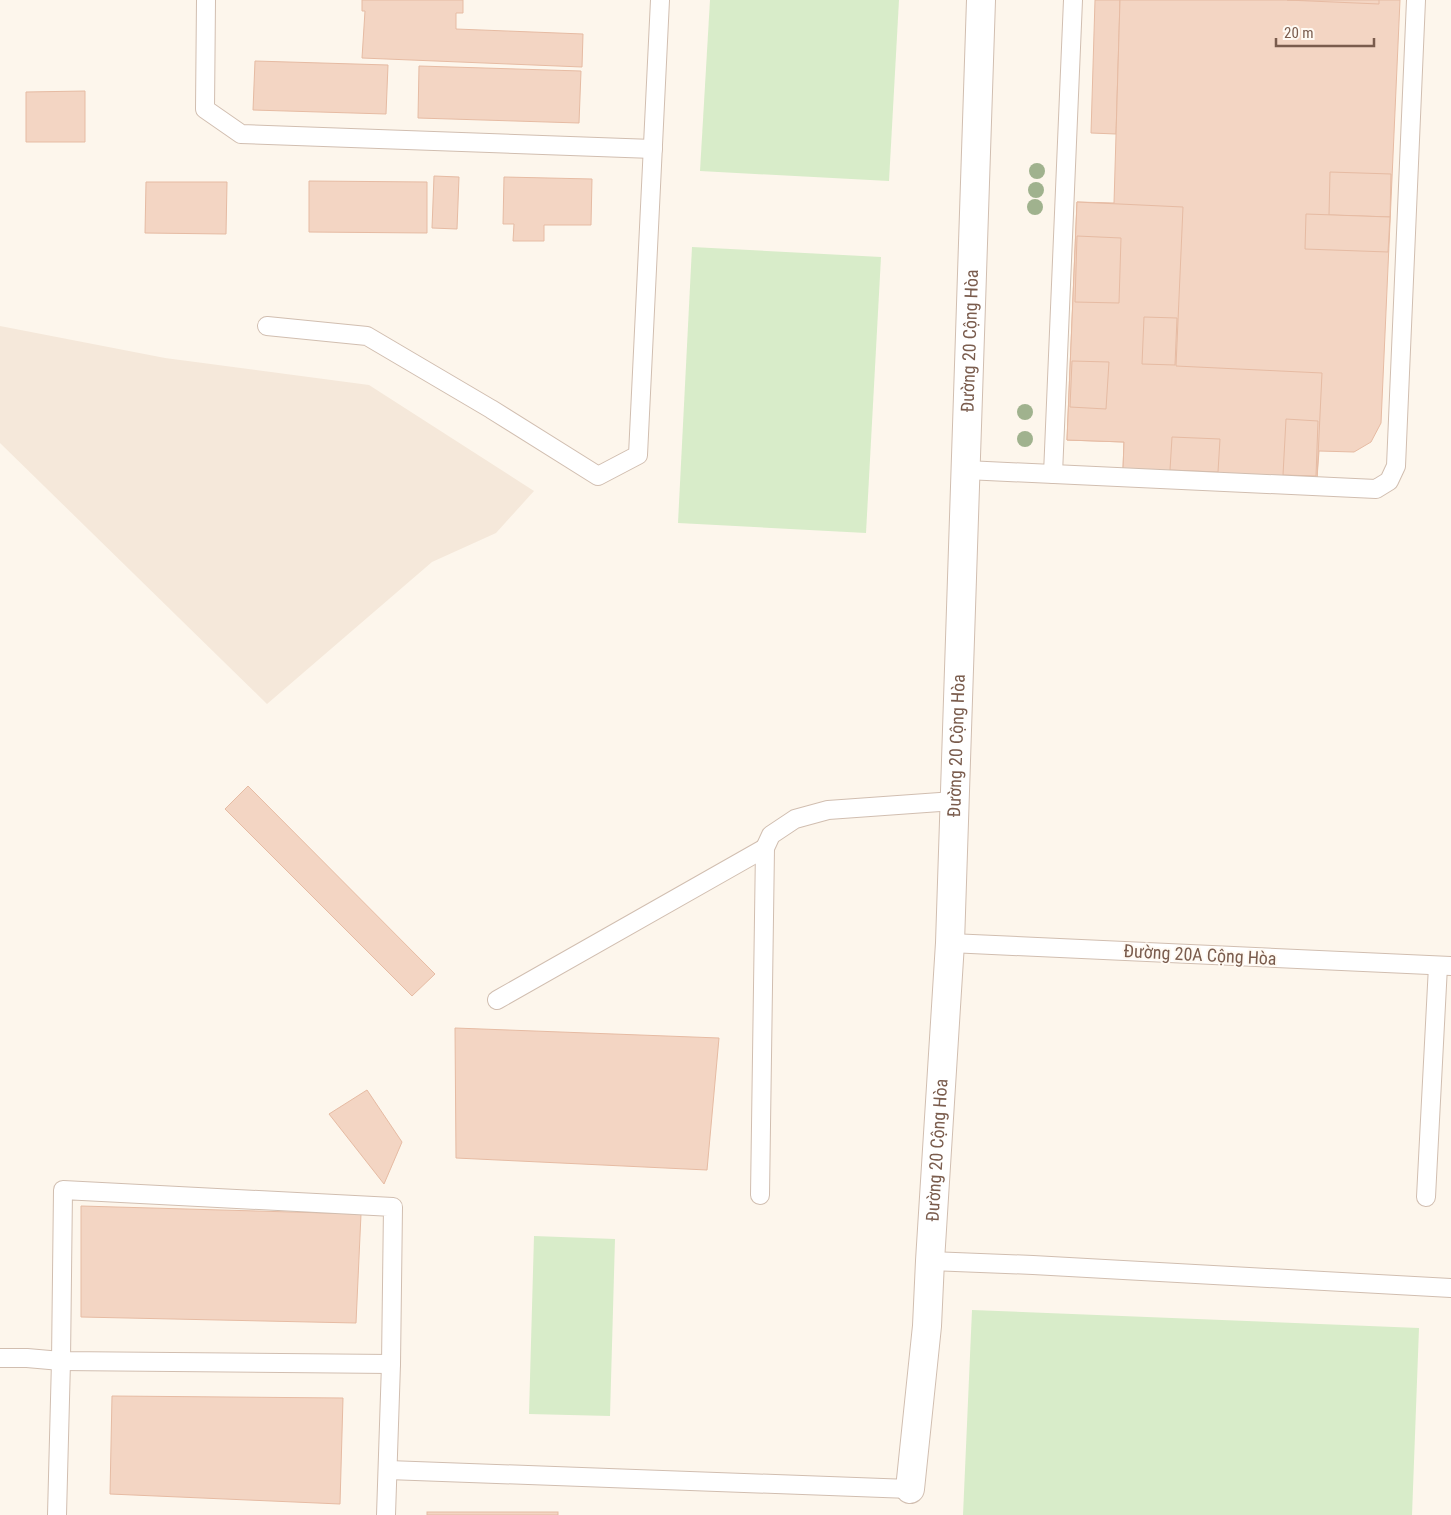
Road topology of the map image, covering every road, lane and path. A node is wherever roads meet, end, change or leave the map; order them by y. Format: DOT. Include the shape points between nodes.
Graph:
graph roads {
  1 [pos="206,0"];
  2 [pos="660,0"];
  3 [pos="981,0"];
  4 [pos="1073,0"];
  5 [pos="1416,0"];
  6 [pos="653,149"];
  7 [pos="267,326"];
  8 [pos="966,470"];
  9 [pos="1054,474"];
  10 [pos="954,801"];
  11 [pos="765,848"];
  12 [pos="950,943"];
  13 [pos="1445,966"];
  14 [pos="498,1000"];
  15 [pos="760,1195"];
  16 [pos="1426,1197"];
  17 [pos="930,1262"];
  18 [pos="1451,1288"];
  19 [pos="0,1358"];
  20 [pos="61,1361"];
  21 [pos="391,1364"];
  22 [pos="388,1470"];
  23 [pos="910,1490"];
  24 [pos="57,1515"];
  25 [pos="386,1515"];
  1 -- 6 [label="lane" via="205,109 242,134"];
  2 -- 6 [label="lane"];
  3 -- 8 [label="street, Đường 20 Cộng Hòa"];
  4 -- 9 [label="lane"];
  5 -- 9 [label="lane" via="1396,466 1389,481 1376,489"];
  6 -- 7 [label="lane" via="638,455 598,476 367,336"];
  8 -- 9 [label="lane"];
  8 -- 10 [label="street, Đường 20 Cộng Hòa"];
  10 -- 11 [label="lane" via="828,810 795,819 771,835"];
  10 -- 12 [label="street, Đường 20 Cộng Hòa"];
  11 -- 14 [label="lane"];
  11 -- 15 [label="lane"];
  12 -- 13 [label="lane, Đường 20A Cộng Hòa"];
  12 -- 17 [label="street, Đường 20 Cộng Hòa"];
  13 -- 16 [label="lane"];
  17 -- 18 [label="lane"];
  17 -- 23 [label="street, Đường 20 Cộng Hòa" via="927,1326"];
  19 -- 20 [label="lane"];
  20 -- 21 [label="lane"];
  20 -- 21 [label="lane" via="63,1190 393,1207"];
  20 -- 24 [label="lane"];
  21 -- 22 [label="lane"];
  22 -- 23 [label="lane"];
  22 -- 25 [label="lane"];
}
